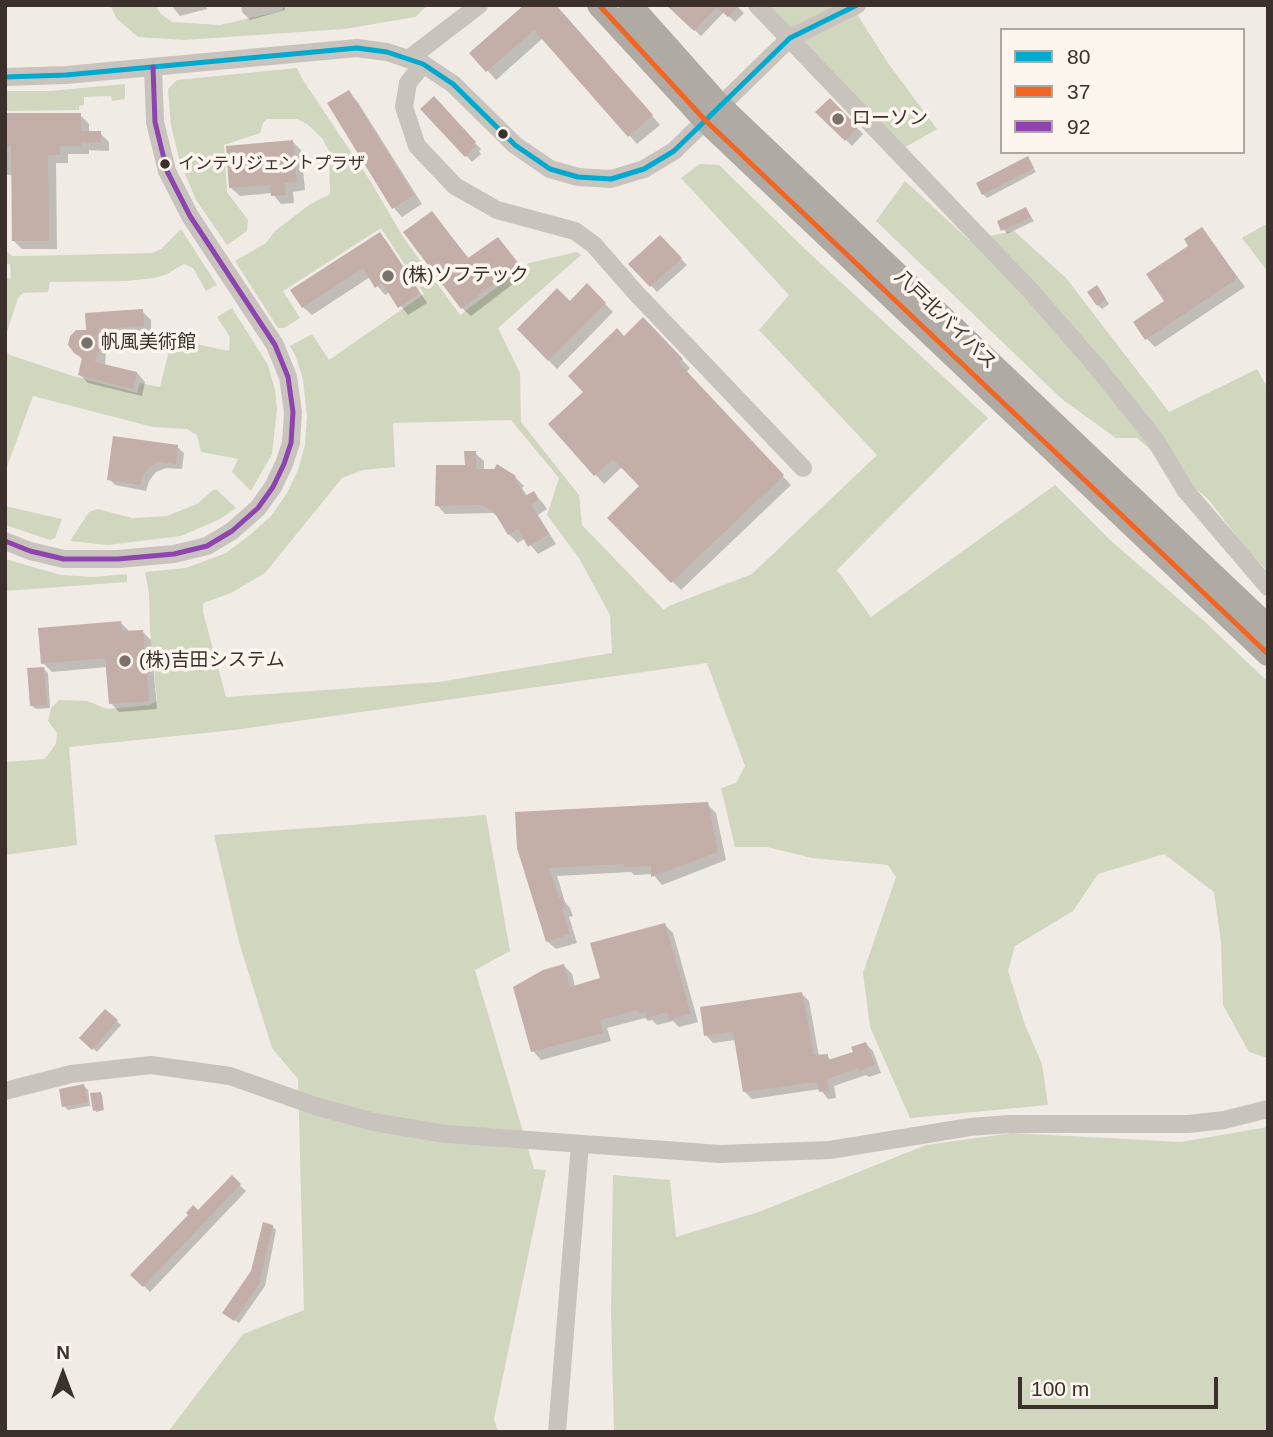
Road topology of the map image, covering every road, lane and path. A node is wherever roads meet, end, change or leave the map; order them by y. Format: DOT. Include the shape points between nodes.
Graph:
graph roads {
  1 [pos="479,5"];
  2 [pos="599,5"];
  3 [pos="631,5"];
  4 [pos="757,5"];
  5 [pos="857,5"];
  6 [pos="790,38"];
  7 [pos="416,61"];
  8 [pos="153,67"];
  9 [pos="5,77"];
  10 [pos="712,113"];
  11 [pos="803,468"];
  12 [pos="5,541"];
  13 [pos="1268,587"];
  14 [pos="1268,627"];
  15 [pos="1268,654"];
  16 [pos="5,1091"];
  17 [pos="1268,1109"];
  18 [pos="579,1144"];
  19 [pos="557,1432"];
  1 -- 7 [label="street"];
  2 -- 10 [label="highway, 八戸北バイパス"];
  3 -- 10 [label="highway, 八戸北バイパス"];
  4 -- 6 [label="street"];
  5 -- 6 [label="street"];
  6 -- 10 [label="street"];
  6 -- 13 [label="street" via="1039,299 1154,438 1186,491"];
  7 -- 8 [label="street" via="357,48"];
  7 -- 10 [label="street" via="453,84 515,145 550,169 578,177 611,179 644,169 674,151"];
  7 -- 11 [label="street" via="404,107 417,146 455,186 497,210 575,230 594,245"];
  8 -- 9 [label="street"];
  8 -- 12 [label="street" via="155,122 167,170 190,216 275,345 288,377 293,412 284,464 258,508 207,545 174,554 64,559"];
  10 -- 14 [label="highway, 八戸北バイパス"];
  10 -- 15 [label="highway, 八戸北バイパス"];
  16 -- 18 [label="street" via="71,1074 151,1065 230,1076 374,1122 446,1134"];
  17 -- 18 [label="street" via="1188,1124 971,1127 830,1150 769,1154"];
  18 -- 19 [label="street"];
}
